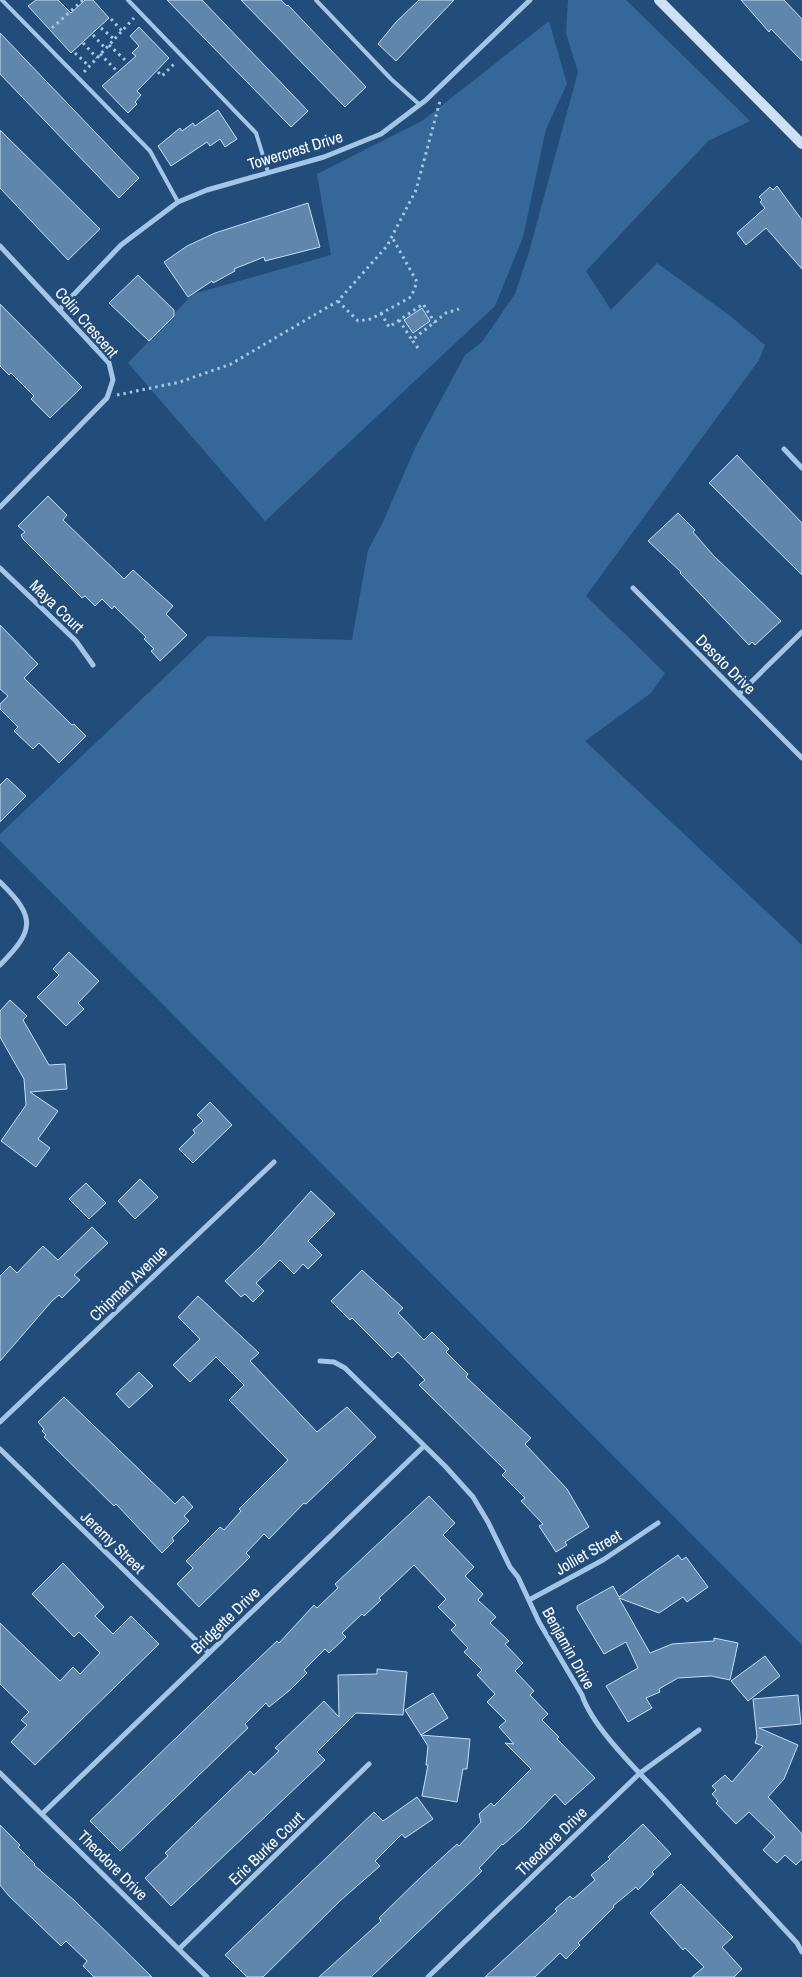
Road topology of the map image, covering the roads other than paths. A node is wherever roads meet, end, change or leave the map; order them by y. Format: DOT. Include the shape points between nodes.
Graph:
graph roads {
  1 [pos="2,0"];
  2 [pos="128,0"];
  3 [pos="316,0"];
  4 [pos="530,0"];
  5 [pos="659,0"];
  6 [pos="420,105"];
  7 [pos="802,144"];
  8 [pos="268,172"];
  9 [pos="178,202"];
  10 [pos="0,246"];
  11 [pos="60,308"];
  12 [pos="784,449"];
  13 [pos="802,468"];
  14 [pos="0,507"];
  15 [pos="0,568"];
  16 [pos="633,588"];
  17 [pos="802,632"];
  18 [pos="93,665"];
  19 [pos="739,694"];
  20 [pos="802,758"];
  21 [pos="0,882"];
  22 [pos="0,965"];
  23 [pos="274,1162"];
  24 [pos="320,1361"];
  25 [pos="0,1422"];
  26 [pos="424,1446"];
  27 [pos="0,1449"];
  28 [pos="658,1523"];
  29 [pos="529,1600"];
  30 [pos="209,1653"];
  31 [pos="699,1730"];
  32 [pos="369,1764"];
  33 [pos="0,1773"];
  34 [pos="640,1773"];
  35 [pos="43,1813"];
  36 [pos="179,1949"];
  37 [pos="802,1952"];
  38 [pos="207,1977"];
  39 [pos="428,1977"];
  1 -- 9 [label="lane" via="150,151"];
  2 -- 8 [label="lane" via="256,132"];
  3 -- 6 [label="lane"];
  4 -- 6 [label="street, Towercrest Drive"];
  5 -- 7 [label="main road"];
  6 -- 8 [label="street, Towercrest Drive" via="381,134 324,157"];
  8 -- 9 [label="street, Towercrest Drive"];
  9 -- 11 [label="street, Towercrest Drive" via="121,245"];
  10 -- 11 [label="street, Colin Crescent"];
  11 -- 14 [label="street, Colin Crescent" via="109,362 113,380 107,398"];
  12 -- 13 [label="street"];
  15 -- 18 [label="street, Maya Court" via="76,641"];
  16 -- 19 [label="street, Desoto Drive"];
  17 -- 19 [label="street"];
  19 -- 20 [label="street, Desoto Drive"];
  21 -- 22 [label="street" via="20,903 26,923 21,943"];
  23 -- 25 [label="street, Chipman Avenue"];
  24 -- 26 [label="street, Benjamin Drive" via="334,1362 345,1368"];
  26 -- 29 [label="street, Benjamin Drive" via="473,1497"];
  26 -- 30 [label="street, Bridgette Drive"];
  27 -- 30 [label="street, Jeremy Street"];
  28 -- 29 [label="street, Jolliet Street" via="603,1560"];
  29 -- 34 [label="street, Benjamin Drive" via="586,1705"];
  30 -- 35 [label="street, Bridgette Drive"];
  31 -- 34 [label="street, Theodore Drive"];
  32 -- 36 [label="street, Eric Burke Court"];
  33 -- 35 [label="street, Theodore Drive"];
  34 -- 37 [label="street, Benjamin Drive"];
  34 -- 39 [label="street, Theodore Drive"];
  35 -- 36 [label="street, Theodore Drive"];
  36 -- 38 [label="street, Theodore Drive"];
}
